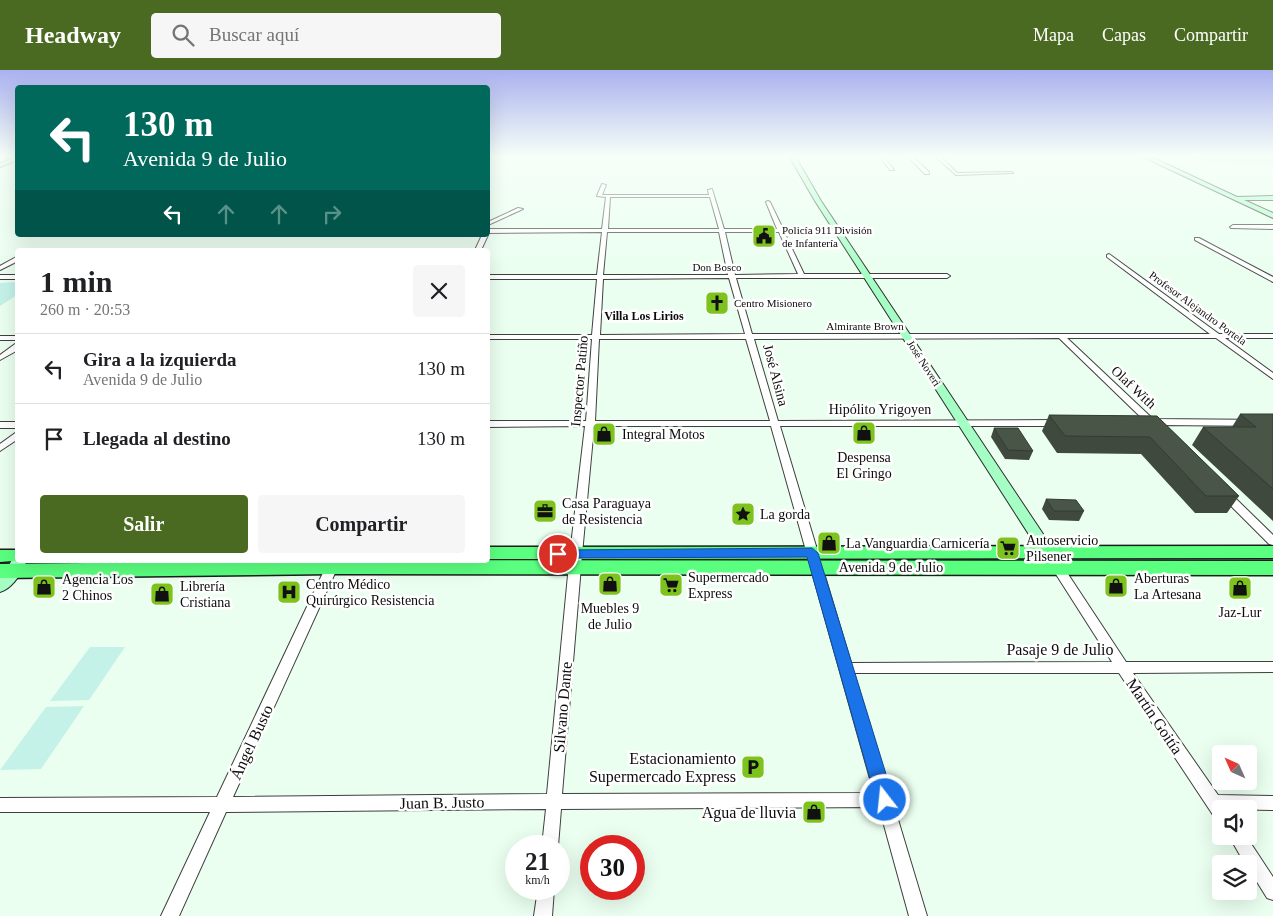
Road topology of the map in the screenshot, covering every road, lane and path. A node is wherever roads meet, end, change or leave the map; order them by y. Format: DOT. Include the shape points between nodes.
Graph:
graph roads {
  1 [pos="599,195"];
  2 [pos="816,195"];
  3 [pos="1230,195"];
  4 [pos="712,196"];
  5 [pos="608,197"];
  6 [pos="1235,198"];
  7 [pos="1273,198"];
  8 [pos="768,202"];
  9 [pos="520,209"];
  10 [pos="1273,216"];
  11 [pos="490,223"];
  12 [pos="1233,227"];
  13 [pos="1273,227"];
  14 [pos="838,230"];
  15 [pos="490,231"];
  16 [pos="605,231"];
  17 [pos="722,231"];
  18 [pos="780,231"];
  19 [pos="1197,239"];
  20 [pos="1109,256"];
  21 [pos="15,260"];
  22 [pos="0,268"];
  23 [pos="800,275"];
  24 [pos="869,275"];
  25 [pos="947,276"];
  26 [pos="0,277"];
  27 [pos="15,277"];
  28 [pos="490,277"];
  29 [pos="600,277"];
  30 [pos="732,277"];
  31 [pos="1271,278"];
  32 [pos="751,336"];
  33 [pos="1273,336"];
  34 [pos="490,337"];
  35 [pos="597,337"];
  36 [pos="907,337"];
  37 [pos="1218,337"];
  38 [pos="0,338"];
  39 [pos="15,338"];
  40 [pos="1062,338"];
  41 [pos="15,348"];
  42 [pos="0,358"];
  43 [pos="1273,377"];
  44 [pos="774,422"];
  45 [pos="1146,422"];
  46 [pos="590,423"];
  47 [pos="963,423"];
  48 [pos="1072,423"];
  49 [pos="1273,423"];
  50 [pos="490,424"];
  51 [pos="0,425"];
  52 [pos="15,425"];
  53 [pos="15,436"];
  54 [pos="1166,436"];
  55 [pos="0,448"];
  56 [pos="1216,485"];
  57 [pos="1273,541"];
  58 [pos="1273,552"];
  59 [pos="490,554"];
  60 [pos="814,560"];
  61 [pos="1054,560"];
  62 [pos="575,561"];
  63 [pos="490,562"];
  64 [pos="414,563"];
  65 [pos="333,564"];
  66 [pos="8,566"];
  67 [pos="1273,568"];
  68 [pos="1122,667"];
  69 [pos="1273,667"];
  70 [pos="847,668"];
  71 [pos="554,800"];
  72 [pos="885,800"];
  73 [pos="1213,800"];
  74 [pos="1273,803"];
  75 [pos="1257,804"];
  76 [pos="0,805"];
  77 [pos="221,805"];
  78 [pos="551,835"];
  79 [pos="1243,845"];
  80 [pos="1273,892"];
  81 [pos="545,900"];
  82 [pos="170,916"];
  83 [pos="543,916"];
  84 [pos="918,916"];
  1 -- 5 [label="street"];
  2 -- 14 [label="street, José Noveri"];
  3 -- 6 [label="street"];
  4 -- 5 [label="street"];
  4 -- 17 [label="street, José Alsina"];
  5 -- 16 [label="street, Inspector Patiño"];
  6 -- 7 [label="street"];
  6 -- 10 [label="street"];
  8 -- 18 [label="street"];
  9 -- 11 [label="street"];
  12 -- 13 [label="street"];
  14 -- 18 [label="street"];
  14 -- 24 [label="street, José Noveri"];
  15 -- 16 [label="street"];
  16 -- 17 [label="street"];
  16 -- 29 [label="street, Inspector Patiño"];
  17 -- 18 [label="street"];
  17 -- 30 [label="street, José Alsina"];
  18 -- 23 [label="street"];
  19 -- 31 [label="street"];
  20 -- 37 [label="street, Profesor Alejandro Portela"];
  21 -- 22 [label="street"];
  23 -- 24 [label="street, Don Bosco"];
  23 -- 30 [label="street, Don Bosco"];
  24 -- 25 [label="street, Don Bosco"];
  24 -- 36 [label="street, José Noveri"];
  26 -- 27 [label="street"];
  28 -- 29 [label="street, Don Bosco"];
  29 -- 30 [label="street, Don Bosco"];
  29 -- 35 [label="street, Inspector Patiño"];
  30 -- 32 [label="street, José Alsina"];
  32 -- 35 [label="street, Almirante Brown"];
  32 -- 36 [label="street, Almirante Brown"];
  32 -- 44 [label="street, José Alsina"];
  33 -- 37 [label="street, Almirante Brown"];
  34 -- 35 [label="street, Almirante Brown"];
  35 -- 46 [label="street, Inspector Patiño"];
  36 -- 40 [label="street, Almirante Brown"];
  36 -- 47 [label="street, José Noveri"];
  37 -- 40 [label="street, Almirante Brown"];
  37 -- 43 [label="street, Profesor Alejandro Portela"];
  38 -- 39 [label="street"];
  40 -- 45 [label="street, Olaf With"];
  41 -- 42 [label="street"];
  44 -- 46 [label="street, Hipólito Yrigoyen"];
  44 -- 47 [label="street, Hipólito Yrigoyen"];
  44 -- 60 [label="street, José Alsina"];
  45 -- 49 [label="street"];
  45 -- 54 [label="street, Olaf With"];
  46 -- 50 [label="street, Hipólito Yrigoyen"];
  46 -- 62 [label="street, Inspector Patiño"];
  47 -- 48 [label="street, Hipólito Yrigoyen"];
  47 -- 61 [label="street, José Noveri"];
  51 -- 52 [label="street"];
  53 -- 55 [label="street"];
  56 -- 57 [label="street"];
  58 -- 61 [label="main road, Avenida 9 de Julio"];
  59 -- 62 [label="main road, Avenida 9 de Julio"];
  60 -- 61 [label="main road, Avenida 9 de Julio"];
  60 -- 62 [label="main road, Avenida 9 de Julio"];
  60 -- 70 [label="street, José Alsina"];
  61 -- 67 [label="main road, Avenida 9 de Julio"];
  61 -- 68 [label="street, Martín Goitía"];
  62 -- 63 [label="main road, Avenida 9 de Julio"];
  62 -- 71 [label="street, Silvano Dante"];
  64 -- 65 [label="main road, Avenida 9 de Julio"];
  65 -- 66 [label="main road, Avenida 9 de Julio"];
  65 -- 77 [label="street, Ángel Busto"];
  68 -- 69 [label="street, Pasaje 9 de Julio"];
  68 -- 70 [label="street, Pasaje 9 de Julio"];
  68 -- 73 [label="street, Martín Goitía"];
  70 -- 72 [label="street, José Alsina"];
  71 -- 72 [label="street, Juan B. Justo"];
  71 -- 77 [label="street, Juan B. Justo"];
  71 -- 78 [label="street, Silvano Dante"];
  72 -- 84 [label="street, José Alsina"];
  74 -- 75 [label="street"];
  76 -- 77 [label="street, Juan B. Justo"];
  77 -- 82 [label="street, Ángel Busto"];
  79 -- 80 [label="street"];
  81 -- 83 [label="street"];
}
